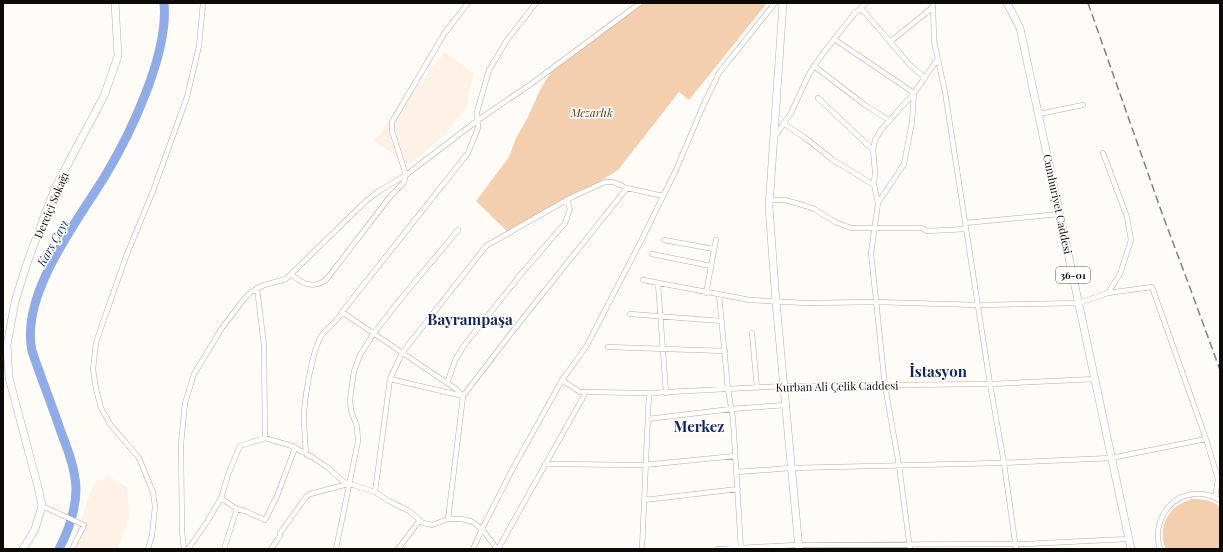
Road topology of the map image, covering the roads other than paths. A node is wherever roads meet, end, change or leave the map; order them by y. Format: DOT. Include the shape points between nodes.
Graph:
graph roads {
  1 [pos="115,3"];
  2 [pos="203,3"];
  3 [pos="468,3"];
  4 [pos="536,3"];
  5 [pos="640,3"];
  6 [pos="774,3"];
  7 [pos="783,3"];
  8 [pos="866,3"];
  9 [pos="1007,3"];
  10 [pos="933,5"];
  11 [pos="861,8"];
  12 [pos="834,38"];
  13 [pos="890,42"];
  14 [pos="937,60"];
  15 [pos="814,66"];
  16 [pos="925,78"];
  17 [pos="914,93"];
  18 [pos="818,98"];
  19 [pos="1083,105"];
  20 [pos="1039,114"];
  21 [pos="478,120"];
  22 [pos="889,120"];
  23 [pos="784,124"];
  24 [pos="774,137"];
  25 [pos="873,150"];
  26 [pos="1103,153"];
  27 [pos="406,175"];
  28 [pos="874,185"];
  29 [pos="627,188"];
  30 [pos="663,196"];
  31 [pos="567,200"];
  32 [pos="770,200"];
  33 [pos="878,203"];
  34 [pos="1060,214"];
  35 [pos="965,223"];
  36 [pos="875,228"];
  37 [pos="966,229"];
  38 [pos="458,230"];
  39 [pos="664,240"];
  40 [pos="716,240"];
  41 [pos="714,249"];
  42 [pos="652,254"];
  43 [pos="711,266"];
  44 [pos="291,274"];
  45 [pos="643,280"];
  46 [pos="658,283"];
  47 [pos="257,288"];
  48 [pos="706,293"];
  49 [pos="1108,293"];
  50 [pos="719,295"];
  51 [pos="776,302"];
  52 [pos="877,302"];
  53 [pos="1079,303"];
  54 [pos="978,305"];
  55 [pos="342,312"];
  56 [pos="630,314"];
  57 [pos="660,316"];
  58 [pos="722,321"];
  59 [pos="374,333"];
  60 [pos="752,333"];
  61 [pos="608,347"];
  62 [pos="663,349"];
  63 [pos="725,350"];
  64 [pos="402,353"];
  65 [pos="390,379"];
  66 [pos="1095,379"];
  67 [pos="562,380"];
  68 [pos="447,383"];
  69 [pos="990,384"];
  70 [pos="784,386"];
  71 [pos="885,386"];
  72 [pos="757,388"];
  73 [pos="728,389"];
  74 [pos="586,392"];
  75 [pos="666,393"];
  76 [pos="649,394"];
  77 [pos="463,396"];
  78 [pos="786,405"];
  79 [pos="731,409"];
  80 [pos="648,419"];
  81 [pos="266,438"];
  82 [pos="1206,439"];
  83 [pos="295,448"];
  84 [pos="306,454"];
  85 [pos="736,456"];
  86 [pos="1111,458"];
  87 [pos="1004,463"];
  88 [pos="545,464"];
  89 [pos="645,465"];
  90 [pos="899,465"];
  91 [pos="791,468"];
  92 [pos="737,472"];
  93 [pos="348,484"];
  94 [pos="738,489"];
  95 [pos="375,492"];
  96 [pos="221,498"];
  97 [pos="1218,499"];
  98 [pos="644,500"];
  99 [pos="42,506"];
  100 [pos="237,509"];
  101 [pos="448,519"];
  102 [pos="420,520"];
  103 [pos="482,529"];
  104 [pos="1128,539"];
  105 [pos="1016,546"];
  106 [pos="798,547"];
  107 [pos="910,547"];
  108 [pos="741,548"];
  109 [pos="772,548"];
  110 [pos="23,549"];
  111 [pos="72,549"];
  112 [pos="148,549"];
  113 [pos="184,549"];
  114 [pos="188,549"];
  115 [pos="224,549"];
  116 [pos="271,549"];
  117 [pos="336,549"];
  118 [pos="398,549"];
  119 [pos="473,549"];
  120 [pos="497,549"];
  121 [pos="642,549"];
  122 [pos="718,549"];
  123 [pos="1130,549"];
  124 [pos="1160,549"];
  1 -- 99 [label="main road, Dereiçi Sokağı" via="118,56 104,96 55,188 26,266 15,302 7,345 9,378"];
  2 -- 112 [label="street" via="199,46 187,97 96,343 93,369 101,408 110,424 139,458 153,492 155,507"];
  3 -- 27 [label="street" via="444,34 392,122 392,131"];
  4 -- 21 [label="street" via="494,59 477,112"];
  5 -- 21 [label="street"];
  6 -- 30 [label="street" via="719,73"];
  7 -- 24 [label="main road"];
  8 -- 11 [label="street"];
  9 -- 20 [label="main road, Cumhuriyet Caddesi / 36-01" via="1020,28"];
  10 -- 13 [label="street"];
  10 -- 14 [label="street"];
  11 -- 12 [label="street"];
  11 -- 13 [label="street"];
  12 -- 15 [label="street"];
  12 -- 17 [label="street"];
  13 -- 16 [label="street"];
  14 -- 16 [label="street"];
  14 -- 35 [label="street" via="945,92"];
  15 -- 22 [label="street"];
  15 -- 23 [label="street"];
  16 -- 17 [label="street"];
  17 -- 22 [label="street"];
  17 -- 33 [label="street" via="912,122 904,164"];
  18 -- 25 [label="street"];
  19 -- 20 [label="street"];
  20 -- 34 [label="main road, Cumhuriyet Caddesi / 36-01"];
  21 -- 27 [label="street"];
  21 -- 55 [label="street" via="472,146 464,160 434,194"];
  22 -- 25 [label="street" via="875,140"];
  23 -- 24 [label="street"];
  23 -- 28 [label="street" via="833,160"];
  24 -- 32 [label="main road"];
  25 -- 28 [label="street" via="876,170"];
  26 -- 49 [label="street" via="1127,217 1131,240 1120,274"];
  27 -- 44 [label="street" via="366,202"];
  27 -- 44 [label="street" via="404,182 326,280 310,285"];
  28 -- 33 [label="street"];
  29 -- 30 [label="street"];
  29 -- 31 [label="street" via="609,181"];
  29 -- 77 [label="street"];
  30 -- 67 [label="street" via="586,347"];
  31 -- 64 [label="street" via="486,246"];
  31 -- 68 [label="street" via="570,209 565,223 466,343 456,358"];
  32 -- 36 [label="street" via="785,200 806,206 847,227"];
  32 -- 51 [label="main road"];
  33 -- 36 [label="street"];
  34 -- 35 [label="street"];
  34 -- 53 [label="main road, Cumhuriyet Caddesi / 36-01"];
  35 -- 37 [label="street"];
  36 -- 37 [label="street" via="921,228 927,231"];
  36 -- 52 [label="street" via="871,253"];
  37 -- 54 [label="street"];
  38 -- 59 [label="street"];
  39 -- 41 [label="street"];
  40 -- 41 [label="street"];
  41 -- 43 [label="street"];
  42 -- 43 [label="street"];
  43 -- 48 [label="street"];
  44 -- 47 [label="street" via="281,281"];
  45 -- 46 [label="street"];
  46 -- 48 [label="street"];
  46 -- 57 [label="street"];
  47 -- 81 [label="street" via="264,345"];
  47 -- 113 [label="street" via="244,299 222,328 198,366 187,393 180,465"];
  48 -- 50 [label="street"];
  49 -- 53 [label="street"];
  49 -- 82 [label="street" via="1152,287"];
  50 -- 51 [label="street"];
  50 -- 58 [label="street"];
  51 -- 52 [label="street"];
  51 -- 70 [label="main road"];
  52 -- 54 [label="street"];
  52 -- 71 [label="street"];
  53 -- 54 [label="street"];
  53 -- 66 [label="main road, Cumhuriyet Caddesi / 36-01"];
  54 -- 69 [label="street"];
  55 -- 59 [label="street"];
  55 -- 84 [label="street" via="336,322 321,336 310,372 304,413"];
  56 -- 57 [label="street"];
  57 -- 58 [label="street"];
  57 -- 62 [label="street"];
  58 -- 63 [label="street"];
  59 -- 64 [label="street"];
  59 -- 93 [label="street" via="360,355 354,371 350,405 358,433"];
  60 -- 72 [label="street"];
  61 -- 62 [label="street"];
  62 -- 63 [label="street"];
  62 -- 75 [label="street"];
  63 -- 73 [label="street"];
  64 -- 65 [label="street"];
  64 -- 68 [label="street"];
  65 -- 77 [label="street"];
  65 -- 95 [label="street"];
  66 -- 69 [label="street, Kurban Ali Çelik Caddesi"];
  66 -- 86 [label="main road, Cumhuriyet Caddesi / 36-01"];
  67 -- 74 [label="street, Kurban Ali Çelik Caddesi" via="580,392"];
  67 -- 103 [label="street"];
  68 -- 77 [label="street"];
  69 -- 71 [label="street, Kurban Ali Çelik Caddesi"];
  69 -- 87 [label="street"];
  70 -- 71 [label="street, Kurban Ali Çelik Caddesi"];
  70 -- 72 [label="street, Kurban Ali Çelik Caddesi"];
  70 -- 78 [label="main road"];
  71 -- 90 [label="street"];
  72 -- 73 [label="street, Kurban Ali Çelik Caddesi"];
  73 -- 75 [label="street, Kurban Ali Çelik Caddesi"];
  73 -- 79 [label="street"];
  74 -- 76 [label="street, Kurban Ali Çelik Caddesi"];
  74 -- 88 [label="street"];
  75 -- 76 [label="street, Kurban Ali Çelik Caddesi"];
  76 -- 80 [label="street"];
  77 -- 101 [label="street"];
  78 -- 79 [label="street"];
  78 -- 91 [label="main road"];
  79 -- 80 [label="street"];
  79 -- 85 [label="street"];
  80 -- 89 [label="street"];
  81 -- 83 [label="street"];
  81 -- 96 [label="street" via="240,446"];
  82 -- 86 [label="street"];
  82 -- 97 [label="street" via="1218,479"];
  83 -- 84 [label="street"];
  83 -- 100 [label="street" via="265,520"];
  84 -- 93 [label="street"];
  85 -- 89 [label="street"];
  85 -- 92 [label="street"];
  86 -- 87 [label="street"];
  86 -- 104 [label="main road, Cumhuriyet Caddesi / 36-01"];
  87 -- 90 [label="street"];
  87 -- 105 [label="street"];
  88 -- 89 [label="street"];
  88 -- 120 [label="street"];
  89 -- 98 [label="street"];
  90 -- 91 [label="street"];
  90 -- 107 [label="street"];
  91 -- 92 [label="street"];
  91 -- 106 [label="main road"];
  92 -- 94 [label="street"];
  93 -- 95 [label="street"];
  93 -- 116 [label="street" via="306,497"];
  93 -- 117 [label="street"];
  94 -- 98 [label="street"];
  94 -- 108 [label="street"];
  95 -- 102 [label="street"];
  96 -- 100 [label="street"];
  96 -- 114 [label="street" via="208,522"];
  97 -- 124 [label="street" via="1196,494 1184,496 1171,504 1162,516 1158,529"];
  98 -- 121 [label="street"];
  99 -- 110 [label="main road, Dereiçi Sokağı" via="35,529"];
  99 -- 111 [label="street" via="84,525"];
  100 -- 115 [label="street"];
  101 -- 102 [label="street" via="432,524"];
  101 -- 103 [label="street" via="466,519"];
  102 -- 118 [label="street"];
  103 -- 119 [label="street"];
  103 -- 120 [label="street"];
  104 -- 105 [label="street"];
  104 -- 123 [label="main road, Cumhuriyet Caddesi / 36-01"];
  105 -- 107 [label="street"];
  106 -- 107 [label="street"];
  106 -- 109 [label="street"];
  108 -- 109 [label="street"];
  108 -- 122 [label="street"];
}
